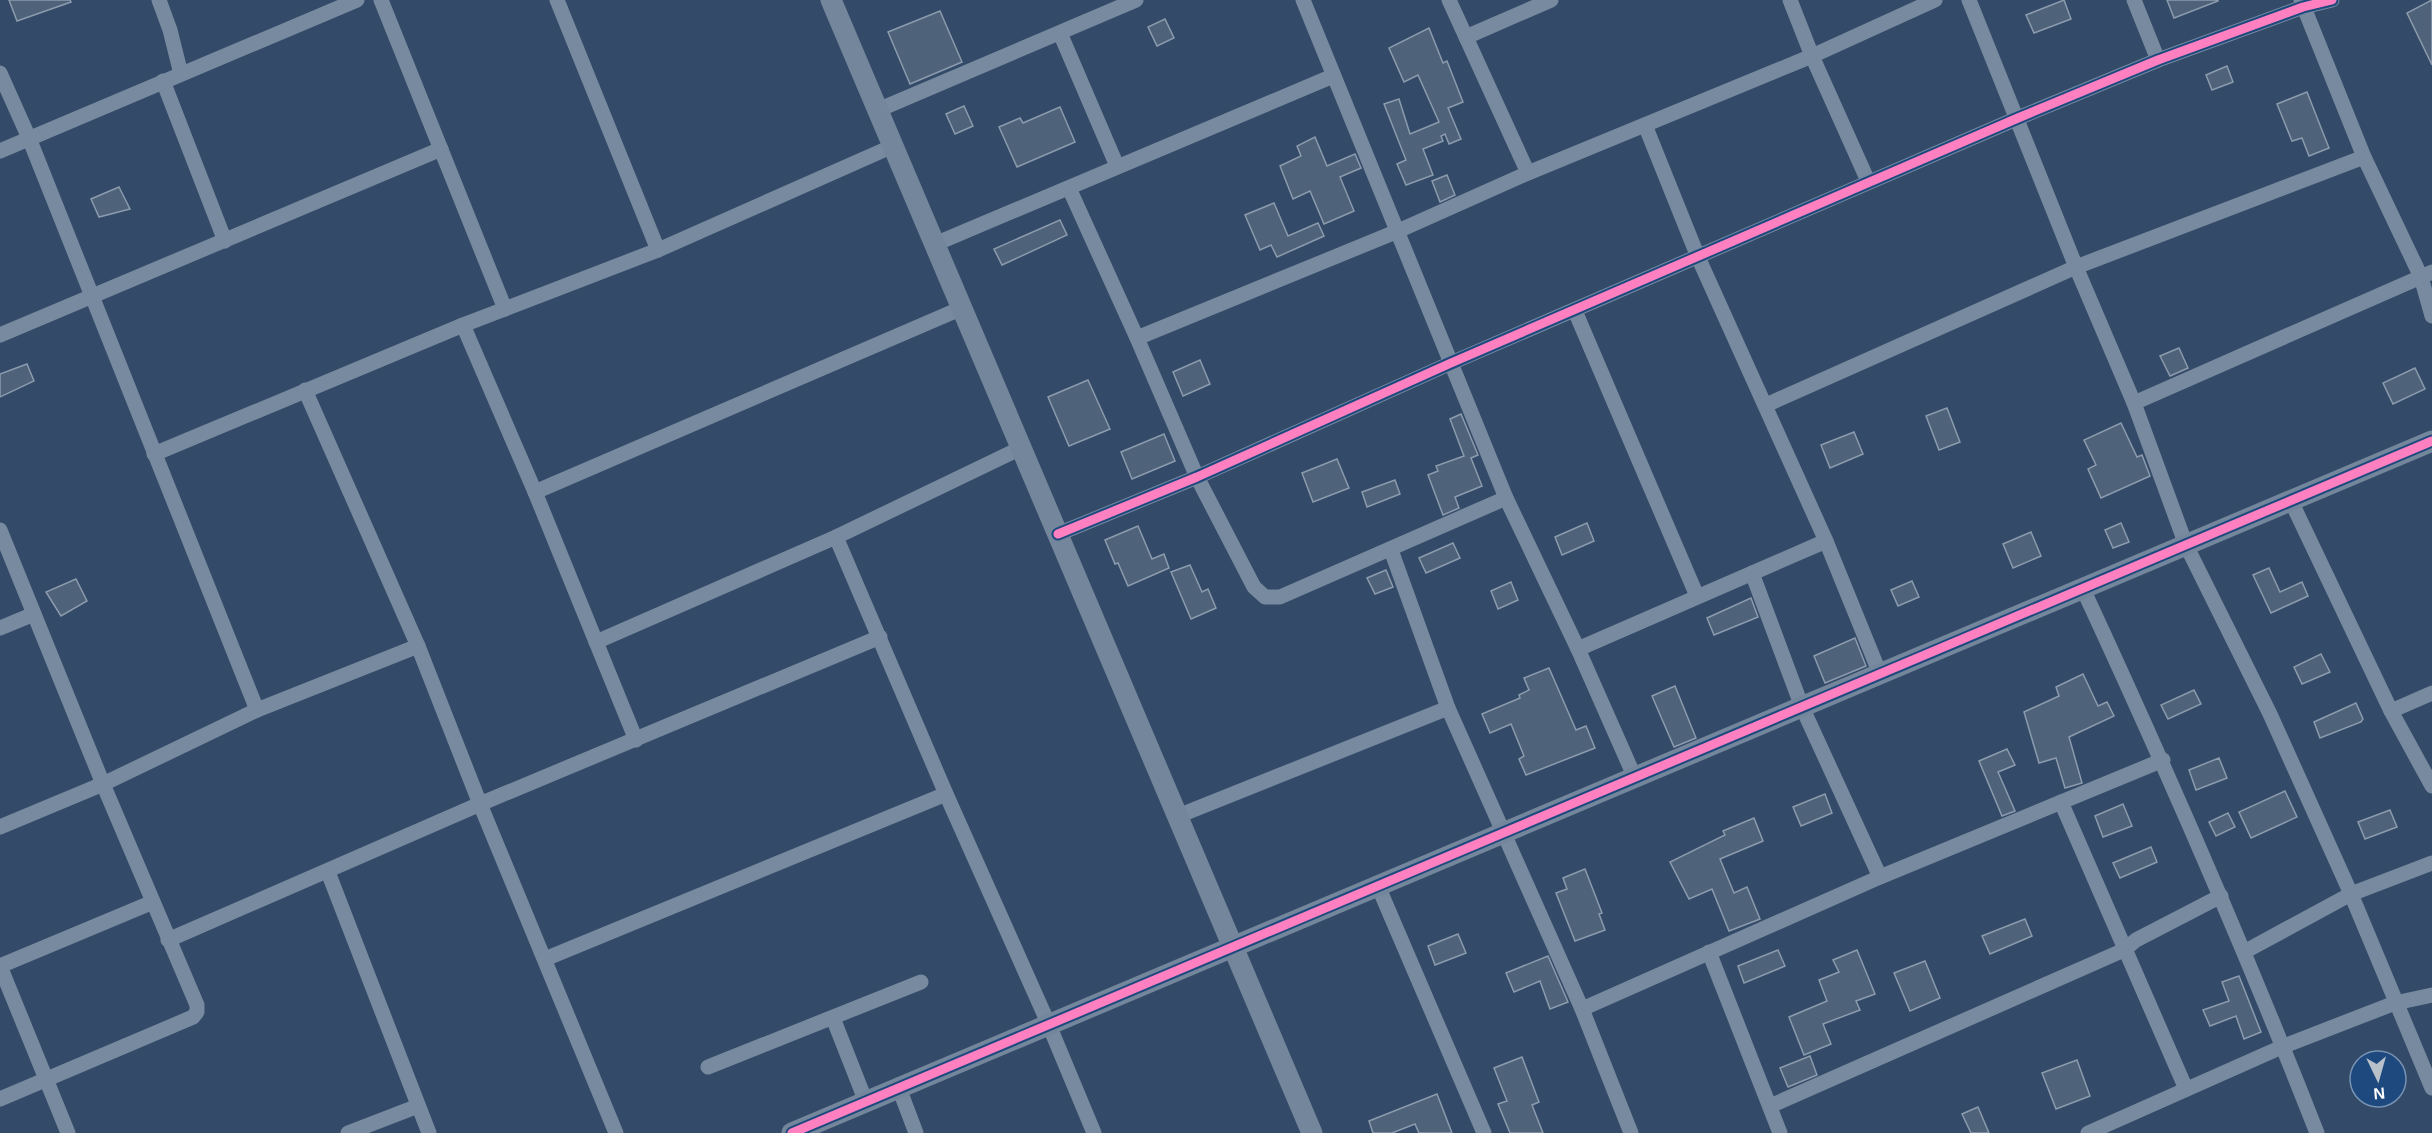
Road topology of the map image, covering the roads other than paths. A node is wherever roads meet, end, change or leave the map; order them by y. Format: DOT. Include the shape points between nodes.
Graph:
graph roads {
  1 [pos="159,0"];
  2 [pos="357,0"];
  3 [pos="381,0"];
  4 [pos="557,0"];
  5 [pos="831,0"];
  6 [pos="1136,0"];
  7 [pos="1303,0"];
  8 [pos="1449,0"];
  9 [pos="1551,0"];
  10 [pos="1790,0"];
  11 [pos="1935,0"];
  12 [pos="1969,0"];
  13 [pos="2134,0"];
  14 [pos="2332,0"];
  15 [pos="2302,3"];
  16 [pos="1060,33"];
  17 [pos="1466,37"];
  18 [pos="1812,56"];
  19 [pos="2158,60"];
  20 [pos="0,72"];
  21 [pos="181,74"];
  22 [pos="1333,76"];
  23 [pos="163,81"];
  24 [pos="878,110"];
  25 [pos="2018,118"];
  26 [pos="1645,125"];
  27 [pos="29,138"];
  28 [pos="893,146"];
  29 [pos="441,149"];
  30 [pos="0,151"];
  31 [pos="2364,157"];
  32 [pos="1117,166"];
  33 [pos="1528,173"];
  34 [pos="1868,181"];
  35 [pos="1069,188"];
  36 [pos="1398,231"];
  37 [pos="225,241"];
  38 [pos="935,244"];
  39 [pos="658,249"];
  40 [pos="1698,258"];
  41 [pos="2076,267"];
  42 [pos="2427,274"];
  43 [pos="92,297"];
  44 [pos="962,308"];
  45 [pos="505,309"];
  46 [pos="1575,310"];
  47 [pos="2432,316"];
  48 [pos="463,325"];
  49 [pos="0,336"];
  50 [pos="1137,338"];
  51 [pos="1451,363"];
  52 [pos="304,390"];
  53 [pos="2134,403"];
  54 [pos="1766,405"];
  55 [pos="2432,441"];
  56 [pos="1021,448"];
  57 [pos="154,454"];
  58 [pos="1197,477"];
  59 [pos="535,492"];
  60 [pos="1506,498"];
  61 [pos="2291,501"];
  62 [pos="0,530"];
  63 [pos="1058,534"];
  64 [pos="836,537"];
  65 [pos="1826,541"];
  66 [pos="2186,545"];
  67 [pos="1391,550"];
  68 [pos="1752,573"];
  69 [pos="2083,589"];
  70 [pos="1697,596"];
  71 [pos="34,614"];
  72 [pos="0,628"];
  73 [pos="880,637"];
  74 [pos="596,642"];
  75 [pos="418,646"];
  76 [pos="1578,649"];
  77 [pos="1881,674"];
  78 [pos="2432,693"];
  79 [pos="1802,707"];
  80 [pos="1448,708"];
  81 [pos="257,710"];
  82 [pos="2391,711"];
  83 [pos="636,740"];
  84 [pos="2163,760"];
  85 [pos="1635,778"];
  86 [pos="103,784"];
  87 [pos="2432,786"];
  88 [pos="946,794"];
  89 [pos="2061,802"];
  90 [pos="480,804"];
  91 [pos="1178,816"];
  92 [pos="0,827"];
  93 [pos="1504,832"];
  94 [pos="2432,863"];
  95 [pos="328,872"];
  96 [pos="1880,878"];
  97 [pos="1378,886"];
  98 [pos="2351,894"];
  99 [pos="2221,896"];
  100 [pos="153,902"];
  101 [pos="168,940"];
  102 [pos="1233,947"];
  103 [pos="2124,950"];
  104 [pos="1709,952"];
  105 [pos="2244,952"];
  106 [pos="545,959"];
  107 [pos="0,966"];
  108 [pos="921,982"];
  109 [pos="2432,995"];
  110 [pos="2395,1003"];
  111 [pos="1582,1009"];
  112 [pos="833,1018"];
  113 [pos="1049,1024"];
  114 [pos="2284,1046"];
  115 [pos="708,1067"];
  116 [pos="45,1079"];
  117 [pos="899,1088"];
  118 [pos="2432,1088"];
  119 [pos="2186,1089"];
  120 [pos="0,1099"];
  121 [pos="866,1102"];
  122 [pos="418,1106"];
  123 [pos="1770,1106"];
  124 [pos="2119,1127"];
  125 [pos="68,1133"];
  126 [pos="348,1133"];
  127 [pos="429,1133"];
  128 [pos="616,1133"];
  129 [pos="792,1133"];
  130 [pos="916,1133"];
  131 [pos="1094,1133"];
  132 [pos="1312,1133"];
  133 [pos="1484,1133"];
  134 [pos="1631,1133"];
  135 [pos="1780,1133"];
  136 [pos="2088,1133"];
  137 [pos="2318,1133"];
  1 -- 21 [label="street"];
  2 -- 21 [label="street"];
  3 -- 29 [label="street"];
  4 -- 39 [label="street"];
  5 -- 24 [label="street"];
  6 -- 16 [label="street"];
  7 -- 22 [label="street"];
  8 -- 17 [label="street"];
  9 -- 17 [label="street"];
  10 -- 18 [label="street"];
  11 -- 18 [label="street"];
  12 -- 25 [label="street"];
  13 -- 19 [label="street"];
  14 -- 15 [label="street"];
  15 -- 19 [label="street"];
  15 -- 31 [label="street"];
  16 -- 24 [label="street"];
  16 -- 32 [label="street"];
  17 -- 33 [label="street"];
  18 -- 26 [label="street"];
  18 -- 34 [label="street"];
  19 -- 25 [label="street"];
  20 -- 27 [label="street"];
  21 -- 23 [label="street"];
  22 -- 32 [label="street"];
  22 -- 36 [label="street"];
  23 -- 27 [label="street"];
  23 -- 37 [label="street"];
  24 -- 28 [label="street"];
  25 -- 34 [label="street"];
  25 -- 41 [label="street"];
  26 -- 33 [label="street"];
  26 -- 40 [label="street"];
  27 -- 30 [label="street"];
  27 -- 43 [label="street"];
  28 -- 38 [label="street"];
  28 -- 39 [label="street"];
  29 -- 37 [label="street"];
  29 -- 45 [label="street"];
  31 -- 41 [label="street"];
  31 -- 42 [label="street"];
  32 -- 35 [label="street"];
  33 -- 36 [label="street"];
  34 -- 40 [label="street"];
  35 -- 38 [label="street"];
  35 -- 50 [label="street"];
  36 -- 50 [label="street"];
  36 -- 51 [label="street"];
  37 -- 43 [label="street"];
  38 -- 44 [label="street"];
  39 -- 45 [label="street"];
  40 -- 46 [label="street"];
  40 -- 54 [label="street"];
  41 -- 53 [label="street"];
  41 -- 54 [label="street"];
  42 -- 47 [label="street"];
  42 -- 53 [label="street"];
  43 -- 49 [label="street"];
  43 -- 57 [label="street"];
  44 -- 56 [label="street"];
  44 -- 59 [label="street"];
  45 -- 48 [label="street"];
  46 -- 51 [label="street"];
  46 -- 70 [label="street"];
  48 -- 52 [label="street"];
  48 -- 59 [label="street"];
  50 -- 58 [label="street"];
  51 -- 58 [label="street"];
  51 -- 60 [label="street"];
  52 -- 57 [label="street"];
  52 -- 75 [label="street"];
  53 -- 66 [label="street"];
  54 -- 65 [label="street"];
  55 -- 61 [label="street"];
  56 -- 63 [label="street"];
  56 -- 64 [label="street"];
  57 -- 81 [label="street"];
  58 -- 63 [label="street"];
  58 -- 67 [label="street" via="1254,587 1265,597 1280,597"];
  59 -- 74 [label="street"];
  60 -- 67 [label="street"];
  60 -- 76 [label="street"];
  61 -- 66 [label="street"];
  61 -- 82 [label="street"];
  62 -- 71 [label="street"];
  63 -- 91 [label="street"];
  64 -- 73 [label="street"];
  64 -- 74 [label="street"];
  65 -- 68 [label="street"];
  65 -- 77 [label="street"];
  66 -- 69 [label="street"];
  66 -- 98 [label="street" via="2270,714"];
  67 -- 80 [label="street"];
  68 -- 70 [label="street"];
  68 -- 79 [label="street"];
  69 -- 77 [label="street"];
  69 -- 84 [label="street"];
  70 -- 76 [label="street"];
  71 -- 72 [label="street"];
  71 -- 86 [label="street"];
  73 -- 83 [label="street"];
  73 -- 88 [label="street"];
  74 -- 83 [label="street"];
  75 -- 81 [label="street"];
  75 -- 90 [label="street"];
  76 -- 85 [label="street"];
  77 -- 79 [label="street"];
  78 -- 82 [label="street"];
  79 -- 85 [label="street"];
  79 -- 96 [label="street"];
  80 -- 91 [label="street"];
  80 -- 93 [label="street"];
  81 -- 86 [label="street"];
  82 -- 87 [label="street"];
  83 -- 90 [label="street"];
  84 -- 89 [label="street"];
  84 -- 99 [label="street"];
  85 -- 93 [label="street"];
  86 -- 92 [label="street"];
  86 -- 100 [label="street"];
  88 -- 106 [label="street"];
  88 -- 113 [label="street"];
  89 -- 96 [label="street"];
  89 -- 103 [label="street"];
  90 -- 95 [label="street"];
  90 -- 106 [label="street"];
  91 -- 102 [label="street"];
  93 -- 97 [label="street"];
  93 -- 111 [label="street"];
  94 -- 98 [label="street"];
  95 -- 101 [label="street"];
  95 -- 122 [label="street"];
  96 -- 104 [label="street"];
  97 -- 102 [label="street"];
  97 -- 133 [label="street"];
  98 -- 105 [label="street"];
  98 -- 110 [label="street"];
  99 -- 103 [label="street"];
  99 -- 105 [label="street"];
  100 -- 101 [label="street"];
  100 -- 107 [label="street"];
  101 -- 116 [label="street" via="197,1005 193,1017"];
  102 -- 113 [label="street"];
  102 -- 132 [label="street"];
  103 -- 119 [label="street"];
  103 -- 123 [label="street"];
  104 -- 111 [label="street"];
  104 -- 123 [label="street"];
  105 -- 114 [label="street"];
  106 -- 128 [label="street"];
  107 -- 116 [label="street"];
  108 -- 112 [label="street"];
  109 -- 110 [label="street"];
  110 -- 114 [label="street"];
  110 -- 118 [label="street"];
  111 -- 134 [label="street"];
  112 -- 115 [label="street"];
  112 -- 121 [label="street"];
  113 -- 117 [label="street"];
  113 -- 131 [label="street"];
  114 -- 119 [label="street"];
  114 -- 137 [label="street"];
  116 -- 120 [label="street"];
  116 -- 125 [label="street"];
  117 -- 121 [label="street"];
  117 -- 130 [label="street"];
  119 -- 124 [label="street"];
  121 -- 129 [label="street"];
  122 -- 126 [label="street"];
  122 -- 127 [label="street"];
  123 -- 135 [label="street"];
  124 -- 136 [label="street"];
}
